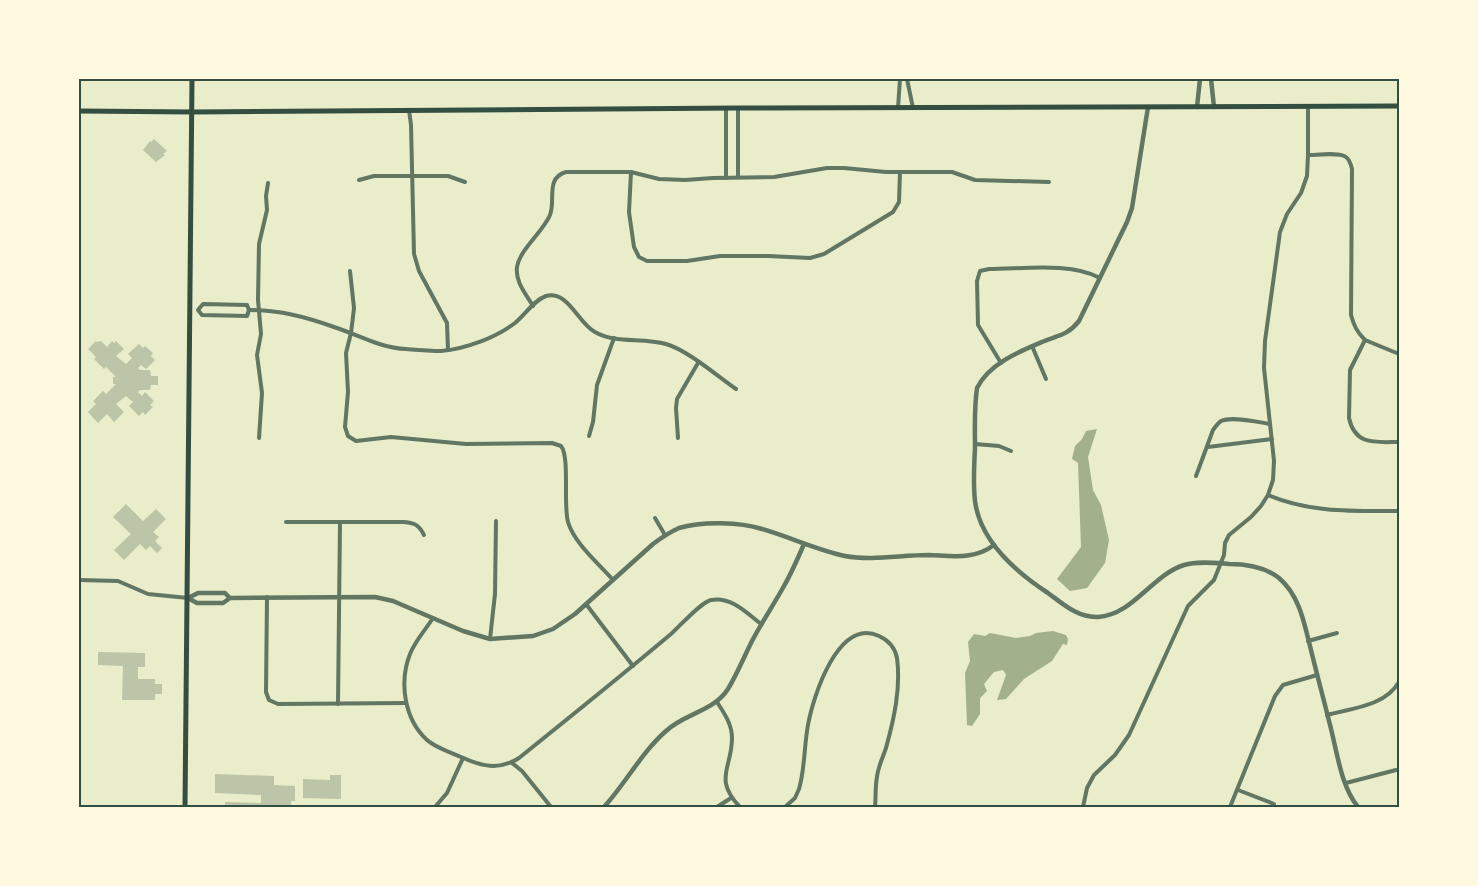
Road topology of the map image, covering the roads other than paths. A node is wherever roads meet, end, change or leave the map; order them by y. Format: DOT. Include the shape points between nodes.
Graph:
graph roads {
  1 [pos="192,79"];
  2 [pos="900,79"];
  3 [pos="908,79"];
  4 [pos="1200,79"];
  5 [pos="1211,79"];
  6 [pos="1308,106"];
  7 [pos="1399,106"];
  8 [pos="1148,107"];
  9 [pos="1197,107"];
  10 [pos="1214,107"];
  11 [pos="726,108"];
  12 [pos="738,108"];
  13 [pos="898,108"];
  14 [pos="914,108"];
  15 [pos="408,110"];
  16 [pos="79,111"];
  17 [pos="193,112"];
  18 [pos="1308,155"];
  19 [pos="631,172"];
  20 [pos="900,172"];
  21 [pos="411,176"];
  22 [pos="738,177"];
  23 [pos="726,178"];
  24 [pos="358,180"];
  25 [pos="464,182"];
  26 [pos="1050,182"];
  27 [pos="268,183"];
  28 [pos="79,214"];
  29 [pos="79,218"];
  30 [pos="350,271"];
  31 [pos="1100,278"];
  32 [pos="533,306"];
  33 [pos="191,310"];
  34 [pos="198,310"];
  35 [pos="249,310"];
  36 [pos="259,310"];
  37 [pos="351,333"];
  38 [pos="614,338"];
  39 [pos="1365,340"];
  40 [pos="1032,346"];
  41 [pos="448,350"];
  42 [pos="1399,354"];
  43 [pos="698,363"];
  44 [pos="1001,363"];
  45 [pos="1046,379"];
  46 [pos="736,389"];
  47 [pos="1270,424"];
  48 [pos="589,436"];
  49 [pos="259,438"];
  50 [pos="678,438"];
  51 [pos="1272,439"];
  52 [pos="1399,442"];
  53 [pos="974,444"];
  54 [pos="1208,446"];
  55 [pos="1012,451"];
  56 [pos="1196,476"];
  57 [pos="1268,495"];
  58 [pos="1399,511"];
  59 [pos="655,518"];
  60 [pos="496,521"];
  61 [pos="286,522"];
  62 [pos="340,522"];
  63 [pos="424,535"];
  64 [pos="665,535"];
  65 [pos="804,544"];
  66 [pos="994,545"];
  67 [pos="1221,563"];
  68 [pos="79,580"];
  69 [pos="613,580"];
  70 [pos="266,597"];
  71 [pos="339,597"];
  72 [pos="188,598"];
  73 [pos="230,598"];
  74 [pos="586,604"];
  75 [pos="433,618"];
  76 [pos="761,624"];
  77 [pos="1337,633"];
  78 [pos="490,638"];
  79 [pos="1308,641"];
  80 [pos="633,666"];
  81 [pos="1317,675"];
  82 [pos="1399,682"];
  83 [pos="717,702"];
  84 [pos="406,703"];
  85 [pos="338,704"];
  86 [pos="1327,715"];
  87 [pos="463,758"];
  88 [pos="512,763"];
  89 [pos="1396,770"];
  90 [pos="1346,783"];
  91 [pos="1238,790"];
  92 [pos="732,798"];
  93 [pos="1274,804"];
  94 [pos="186,807"];
  95 [pos="435,807"];
  96 [pos="551,807"];
  97 [pos="604,807"];
  98 [pos="717,807"];
  99 [pos="740,807"];
  100 [pos="785,807"];
  101 [pos="875,807"];
  102 [pos="1083,807"];
  103 [pos="1230,807"];
  104 [pos="1358,807"];
  1 -- 17 [label="main road"];
  2 -- 13 [label="street"];
  3 -- 14 [label="street"];
  4 -- 9 [label="street"];
  5 -- 10 [label="street"];
  6 -- 7 [label="main road"];
  6 -- 10 [label="main road"];
  6 -- 18 [label="street"];
  8 -- 9 [label="main road"];
  8 -- 14 [label="main road"];
  8 -- 31 [label="street" via="1132,208"];
  9 -- 10 [label="main road"];
  11 -- 12 [label="main road"];
  11 -- 15 [label="main road"];
  11 -- 23 [label="street"];
  12 -- 13 [label="main road"];
  12 -- 22 [label="street"];
  13 -- 14 [label="main road"];
  15 -- 17 [label="main road"];
  15 -- 21 [label="street"];
  16 -- 17 [label="main road"];
  17 -- 33 [label="main road"];
  18 -- 39 [label="street" via="1340,155 1350,162 1351,315 1353,324"];
  18 -- 47 [label="street" via="1305,184 1280,232 1264,356"];
  19 -- 20 [label="street" via="629,212 634,247 638,256 647,261 687,261 720,256 810,258 824,254 892,212 899,202"];
  19 -- 23 [label="street" via="673,180"];
  19 -- 32 [label="street" via="566,172 556,177 549,217 517,267 519,285"];
  20 -- 22 [label="street" via="836,168 774,177"];
  20 -- 26 [label="street" via="952,172 975,180"];
  21 -- 24 [label="street" via="374,176"];
  21 -- 25 [label="street" via="448,176"];
  21 -- 41 [label="street" via="414,254 447,323"];
  22 -- 23 [label="street"];
  27 -- 36 [label="street" via="267,210 259,244"];
  28 -- 29 [label="street"];
  30 -- 37 [label="street" via="354,308"];
  31 -- 40 [label="street" via="1074,328"];
  31 -- 44 [label="street" via="1072,268 989,269 980,272 978,326"];
  32 -- 38 [label="street" via="547,296 558,296 594,332"];
  32 -- 41 [label="street" via="513,324 494,335"];
  33 -- 34 [label="street"];
  33 -- 72 [label="main road"];
  34 -- 35 [label="street" via="203,304 247,305"];
  34 -- 35 [label="street" via="202,315 247,316"];
  35 -- 36 [label="street"];
  36 -- 37 [label="street" via="288,313"];
  36 -- 49 [label="street" via="258,362 262,393"];
  37 -- 41 [label="street" via="392,348"];
  37 -- 69 [label="street" via="346,353 348,392 345,426 348,436 356,441 397,437 466,444 552,443 562,447 569,525 575,537"];
  38 -- 43 [label="street" via="667,344"];
  38 -- 48 [label="street" via="597,386"];
  39 -- 42 [label="street"];
  39 -- 52 [label="street" via="1353,362 1349,379 1349,418 1353,431 1365,441"];
  40 -- 44 [label="street"];
  40 -- 45 [label="street"];
  43 -- 46 [label="street"];
  43 -- 50 [label="street" via="677,399"];
  44 -- 53 [label="street" via="982,378 977,388"];
  47 -- 51 [label="street"];
  47 -- 54 [label="street" via="1223,420 1213,430"];
  51 -- 54 [label="street"];
  51 -- 57 [label="street" via="1274,470"];
  53 -- 55 [label="street" via="999,446"];
  53 -- 66 [label="street" via="975,503 979,518"];
  54 -- 56 [label="street"];
  57 -- 58 [label="street" via="1311,509"];
  57 -- 67 [label="street" via="1251,517 1229,534"];
  59 -- 64 [label="street"];
  60 -- 78 [label="street" via="495,594"];
  61 -- 62 [label="street"];
  62 -- 63 [label="street" via="415,523"];
  62 -- 71 [label="street"];
  64 -- 65 [label="street" via="692,525 736,524 762,528"];
  64 -- 69 [label="street"];
  65 -- 66 [label="street" via="847,556 870,558 973,556"];
  65 -- 76 [label="street" via="785,585"];
  66 -- 67 [label="street" via="1019,573 1034,584 1072,610 1097,617 1122,609 1184,565"];
  67 -- 79 [label="street" via="1260,568 1278,578 1296,601"];
  67 -- 102 [label="street" via="1214,580 1188,606 1129,735 1094,775 1086,788"];
  68 -- 72 [label="street" via="118,581 148,594"];
  69 -- 74 [label="street"];
  70 -- 71 [label="street"];
  70 -- 73 [label="street"];
  70 -- 85 [label="street" via="266,692 270,700 278,704"];
  71 -- 75 [label="street" via="375,597 393,601"];
  71 -- 85 [label="street"];
  72 -- 73 [label="street" via="197,603 223,603"];
  72 -- 73 [label="street" via="198,593 225,593"];
  72 -- 94 [label="main road"];
  74 -- 78 [label="street" via="553,628 533,636"];
  74 -- 80 [label="street"];
  75 -- 78 [label="street"];
  75 -- 84 [label="street" via="410,653"];
  76 -- 80 [label="street" via="727,600 710,600"];
  76 -- 83 [label="street" via="728,689"];
  77 -- 79 [label="street"];
  79 -- 81 [label="street"];
  80 -- 88 [label="street"];
  81 -- 86 [label="street"];
  81 -- 91 [label="street" via="1283,685 1275,696"];
  82 -- 86 [label="street" via="1388,696 1378,702"];
  83 -- 92 [label="street" via="732,736 725,776"];
  83 -- 97 [label="street" via="667,730"];
  84 -- 85 [label="street"];
  84 -- 87 [label="street" via="413,724 427,740"];
  86 -- 90 [label="street"];
  87 -- 88 [label="street" via="486,767"];
  87 -- 95 [label="street" via="447,793"];
  88 -- 96 [label="street"];
  89 -- 90 [label="street"];
  90 -- 104 [label="street"];
  91 -- 93 [label="street"];
  91 -- 103 [label="street"];
  92 -- 98 [label="street"];
  92 -- 99 [label="street"];
  100 -- 101 [label="street" via="799,789 808,724 825,672 847,640 857,634 868,633 884,638 894,648 897,664 895,714 877,776"];
}
